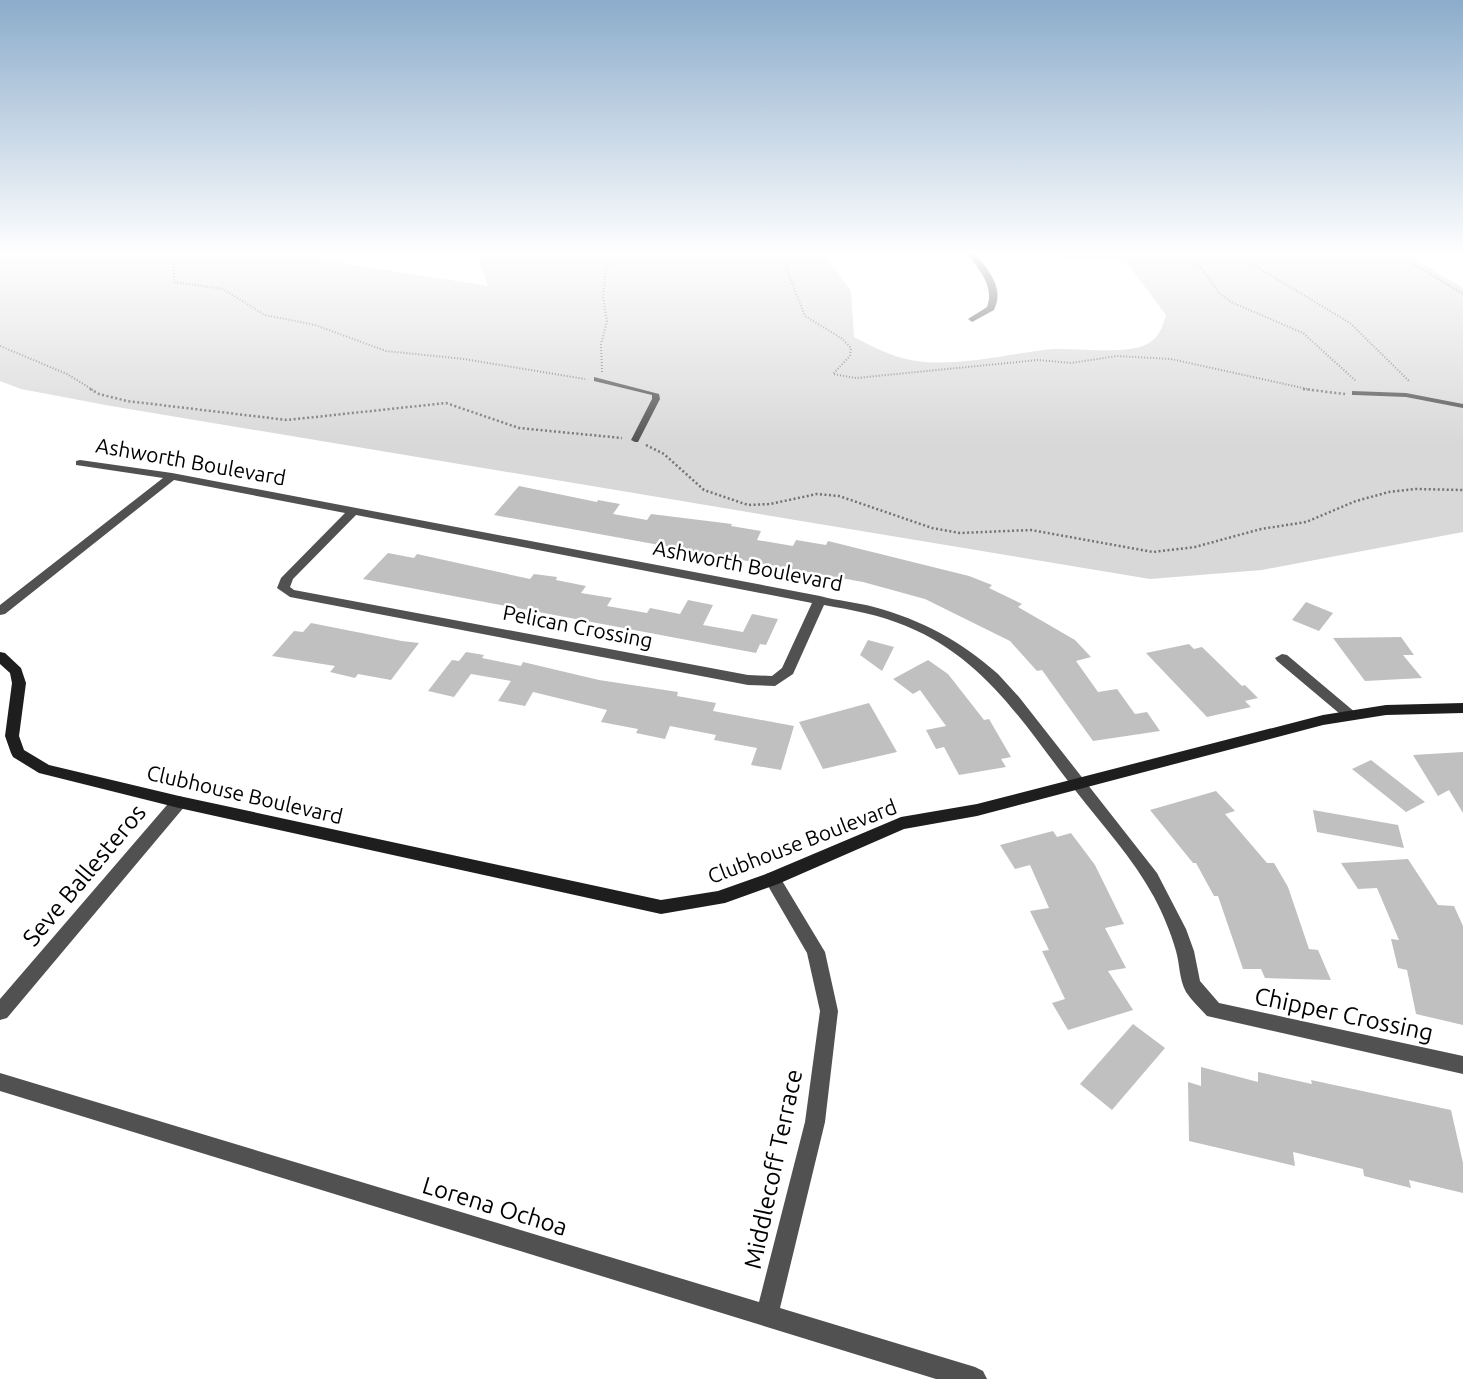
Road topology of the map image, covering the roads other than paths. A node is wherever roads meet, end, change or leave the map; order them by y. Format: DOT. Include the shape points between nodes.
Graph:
graph roads {
  1 [pos="975,316"];
  2 [pos="972,318"];
  3 [pos="597,379"];
  4 [pos="1355,393"];
  5 [pos="1462,406"];
  6 [pos="635,440"];
  7 [pos="80,463"];
  8 [pos="172,476"];
  9 [pos="353,511"];
  10 [pos="820,600"];
  11 [pos="0,611"];
  12 [pos="0,656"];
  13 [pos="1282,657"];
  14 [pos="1463,708"];
  15 [pos="1351,716"];
  16 [pos="1079,785"];
  17 [pos="179,802"];
  18 [pos="772,879"];
  19 [pos="1214,1010"];
  20 [pos="0,1012"];
  21 [pos="1463,1065"];
  22 [pos="0,1083"];
  23 [pos="767,1316"];
  24 [pos="975,1379"];
  1 -- 2 [label="street"];
  3 -- 6 [label="lane" via="654,394 656,399"];
  4 -- 5 [label="lane" via="1406,395"];
  7 -- 8 [label="street, Ashworth Boulevard"];
  8 -- 9 [label="street, Ashworth Boulevard"];
  8 -- 11 [label="street"];
  9 -- 10 [label="street, Ashworth Boulevard"];
  9 -- 10 [label="street, Pelican Crossing" via="287,578 283,588 499,633 748,680 775,681 788,671"];
  10 -- 16 [label="street, Ashworth Boulevard" via="894,616 971,655 1006,687"];
  12 -- 17 [label="street, Clubhouse Boulevard" via="16,671 19,683 12,736 18,753 30,763"];
  13 -- 15 [label="street"];
  14 -- 15 [label="street, Clubhouse Boulevard"];
  15 -- 16 [label="street, Clubhouse Boulevard"];
  16 -- 18 [label="street, Clubhouse Boulevard" via="901,823"];
  16 -- 19 [label="street, Ashworth Boulevard" via="1137,853 1185,952 1188,977"];
  17 -- 18 [label="street, Clubhouse Boulevard" via="661,907 719,898"];
  17 -- 20 [label="street, Seve Ballesteros"];
  18 -- 23 [label="street, Middlecoff Terrace" via="816,952 829,1011 815,1122"];
  19 -- 21 [label="street, Chipper Crossing"];
  22 -- 23 [label="street, Lorena Ochoa"];
  23 -- 24 [label="street, Lorena Ochoa"];
}
